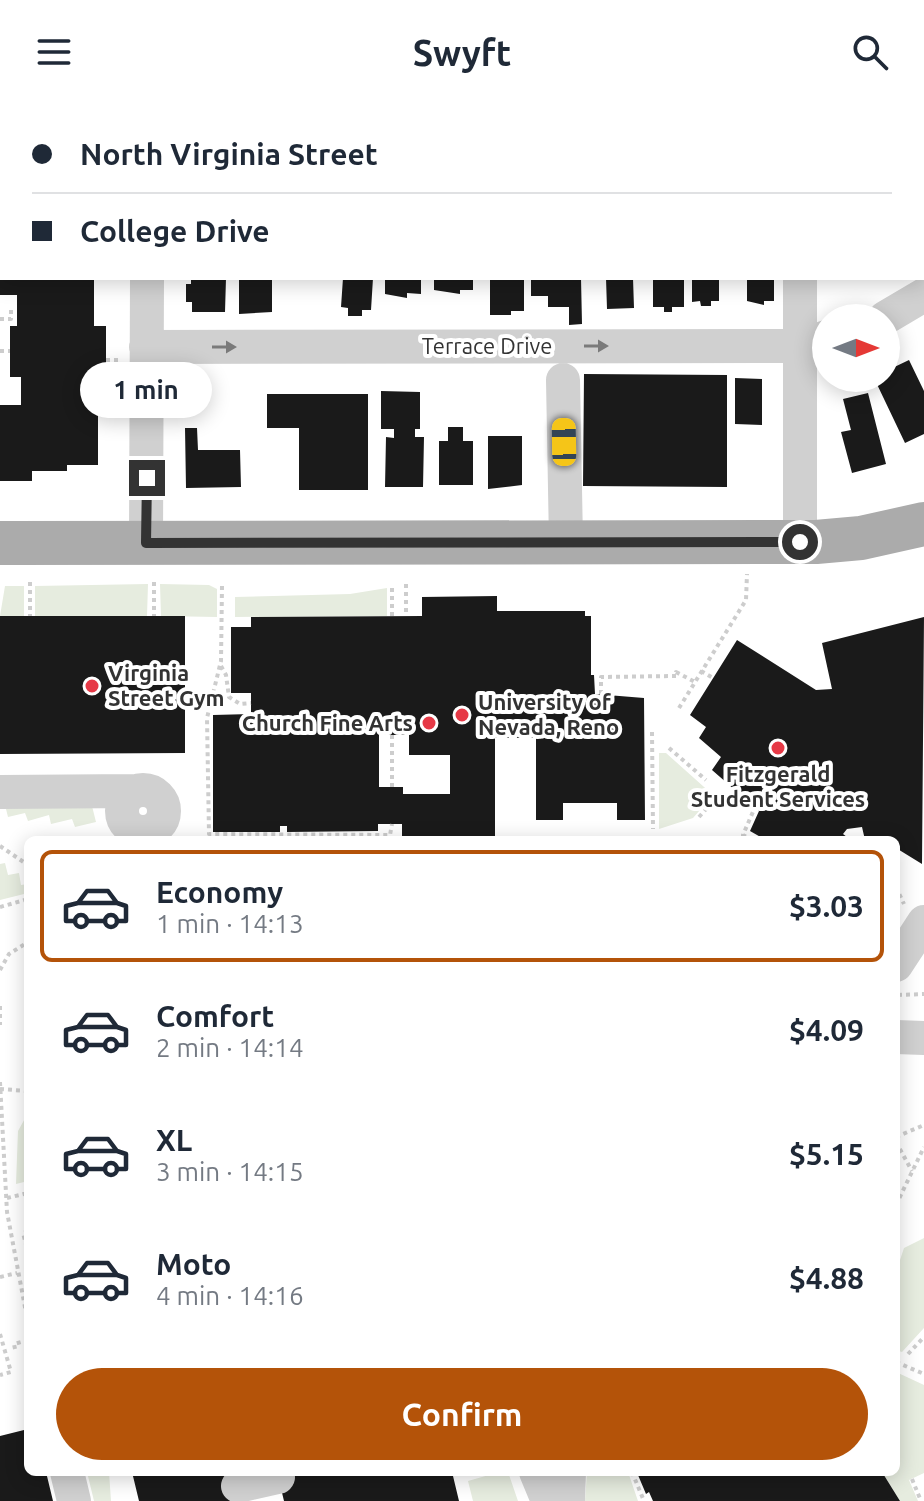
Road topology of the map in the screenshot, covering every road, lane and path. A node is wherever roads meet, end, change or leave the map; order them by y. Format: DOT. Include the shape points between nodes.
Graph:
graph roads {
  1 [pos="147,280"];
  2 [pos="800,280"];
  3 [pos="924,295"];
  4 [pos="11,306"];
  5 [pos="900,309"];
  6 [pos="0,319"];
  7 [pos="812,336"];
  8 [pos="812,341"];
  9 [pos="146,347"];
  10 [pos="0,351"];
  11 [pos="10,351"];
  12 [pos="812,356"];
  13 [pos="563,380"];
  14 [pos="924,524"];
  15 [pos="566,542"];
  16 [pos="800,542"];
  17 [pos="0,543"];
  18 [pos="150,562"];
  19 [pos="747,574"];
  20 [pos="30,582"];
  21 [pos="406,584"];
  22 [pos="392,585"];
  23 [pos="222,586"];
  24 [pos="30,616"];
  25 [pos="154,616"];
  26 [pos="392,616"];
  27 [pos="406,616"];
  28 [pos="221,666"];
  29 [pos="701,671"];
  30 [pos="713,678"];
  31 [pos="695,682"];
  32 [pos="601,694"];
  33 [pos="251,703"];
  34 [pos="679,708"];
  35 [pos="652,732"];
  36 [pos="392,735"];
  37 [pos="669,748"];
  38 [pos="706,780"];
  39 [pos="392,787"];
  40 [pos="0,792"];
  41 [pos="716,798"];
  42 [pos="755,807"];
  43 [pos="699,817"];
  44 [pos="138,820"];
  45 [pos="392,824"];
  46 [pos="653,829"];
  47 [pos="745,836"];
  48 [pos="0,846"];
  49 [pos="24,862"];
  50 [pos="24,900"];
  51 [pos="0,907"];
  52 [pos="924,922"];
  53 [pos="24,945"];
  54 [pos="900,959"];
  55 [pos="0,970"];
  56 [pos="0,1006"];
  57 [pos="0,1025"];
  58 [pos="900,1037"];
  59 [pos="924,1038"];
  60 [pos="0,1082"];
  61 [pos="0,1089"];
  62 [pos="24,1091"];
  63 [pos="924,1125"];
  64 [pos="900,1137"];
  65 [pos="900,1144"];
  66 [pos="924,1147"];
  67 [pos="912,1171"];
  68 [pos="24,1194"];
  69 [pos="900,1196"];
  70 [pos="7,1198"];
  71 [pos="17,1273"];
  72 [pos="0,1277"];
  73 [pos="24,1305"];
  74 [pos="0,1334"];
  75 [pos="924,1337"];
  76 [pos="24,1341"];
  77 [pos="15,1349"];
  78 [pos="908,1354"];
  79 [pos="900,1364"];
  80 [pos="924,1374"];
  81 [pos="0,1375"];
  82 [pos="68,1476"];
  83 [pos="538,1476"];
  84 [pos="569,1476"];
  85 [pos="634,1476"];
  86 [pos="278,1477"];
  87 [pos="912,1479"];
  88 [pos="238,1486"];
  89 [pos="74,1501"];
  90 [pos="548,1501"];
  91 [pos="568,1501"];
  92 [pos="644,1501"];
  93 [pos="921,1501"];
  1 -- 9 [label="street"];
  2 -- 7 [label="street"];
  3 -- 5 [label="street"];
  4 -- 6 [label="path" via="11,319"];
  9 -- 8 [label="street, Terrace Drive, one-way"];
  9 -- 18 [label="street"];
  10 -- 11 [label="path"];
  12 -- 16 [label="street"];
  13 -- 15 [label="street"];
  14 -- 16 [label="main road" via="861,538"];
  15 -- 16 [label="main road"];
  15 -- 18 [label="main road"];
  17 -- 18 [label="main road"];
  18 -- 25 [label="path"];
  19 -- 29 [label="path" via="746,600"];
  20 -- 24 [label="path"];
  21 -- 27 [label="path"];
  22 -- 26 [label="path"];
  23 -- 28 [label="path"];
  28 -- 33 [label="path" via="229,697"];
  28 -- 45 [label="path" via="207,718 209,834 390,835"];
  29 -- 30 [label="path"];
  29 -- 31 [label="path"];
  31 -- 32 [label="path" via="676,672 601,677"];
  31 -- 34 [label="path"];
  35 -- 46 [label="path"];
  36 -- 39 [label="path"];
  37 -- 38 [label="path"];
  40 -- 44 [label="street" via="93,794"];
  41 -- 43 [label="path"];
  42 -- 47 [label="path"];
  48 -- 49 [label="path"];
  50 -- 51 [label="path"];
  52 -- 54 [label="street"];
  53 -- 55 [label="path" via="9,954"];
  56 -- 57 [label="path"];
  58 -- 59 [label="street"];
  60 -- 61 [label="path"];
  61 -- 62 [label="path"];
  61 -- 70 [label="path"];
  63 -- 64 [label="path"];
  65 -- 67 [label="path"];
  66 -- 67 [label="path"];
  67 -- 69 [label="path"];
  68 -- 70 [label="path"];
  70 -- 71 [label="path"];
  71 -- 72 [label="path"];
  71 -- 73 [label="path"];
  74 -- 81 [label="path" via="11,1372"];
  75 -- 78 [label="path"];
  76 -- 77 [label="path" via="14,1344"];
  79 -- 80 [label="path"];
  82 -- 89 [label="street"];
  83 -- 90 [label="street"];
  84 -- 91 [label="street"];
  85 -- 92 [label="path"];
  86 -- 88 [label="street"];
  87 -- 93 [label="path"];
}
